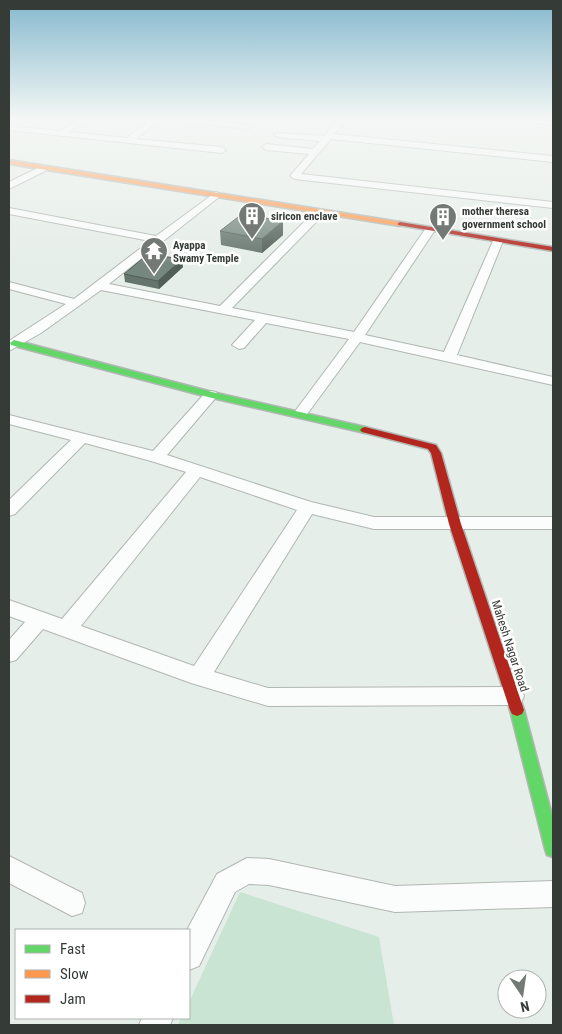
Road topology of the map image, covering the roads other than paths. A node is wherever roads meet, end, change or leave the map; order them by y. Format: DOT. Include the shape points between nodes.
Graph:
graph roads {
  1 [pos="44,168"];
  2 [pos="46,168"];
  3 [pos="301,168"];
  4 [pos="295,176"];
  5 [pos="286,183"];
  6 [pos="9,186"];
  7 [pos="216,195"];
  8 [pos="553,205"];
  9 [pos="9,211"];
  10 [pos="320,212"];
  11 [pos="430,230"];
  12 [pos="157,239"];
  13 [pos="498,241"];
  14 [pos="553,249"];
  15 [pos="9,284"];
  16 [pos="101,286"];
  17 [pos="75,303"];
  18 [pos="222,311"];
  19 [pos="263,319"];
  20 [pos="357,337"];
  21 [pos="12,345"];
  22 [pos="239,345"];
  23 [pos="449,358"];
  24 [pos="553,381"];
  25 [pos="211,395"];
  26 [pos="300,414"];
  27 [pos="9,419"];
  28 [pos="84,437"];
  29 [pos="157,457"];
  30 [pos="197,469"];
  31 [pos="308,507"];
  32 [pos="9,510"];
  33 [pos="553,523"];
  34 [pos="455,524"];
  35 [pos="9,608"];
  36 [pos="40,619"];
  37 [pos="67,628"];
  38 [pos="9,654"];
  39 [pos="198,677"];
  40 [pos="513,696"];
  41 [pos="553,849"];
  42 [pos="9,870"];
  43 [pos="553,894"];
  44 [pos="72,904"];
  45 [pos="190,954"];
  1 -- 6 [label="street"];
  2 -- 7 [label="street"];
  3 -- 4 [label="street"];
  4 -- 5 [label="street"];
  4 -- 8 [label="street"];
  7 -- 10 [label="street"];
  7 -- 12 [label="street"];
  9 -- 12 [label="street"];
  10 -- 11 [label="street"];
  10 -- 18 [label="street"];
  11 -- 13 [label="street"];
  11 -- 20 [label="street"];
  12 -- 16 [label="street"];
  13 -- 14 [label="street"];
  13 -- 23 [label="street"];
  15 -- 17 [label="street"];
  16 -- 17 [label="street"];
  16 -- 18 [label="street"];
  17 -- 21 [label="street"];
  18 -- 19 [label="street"];
  19 -- 20 [label="street"];
  19 -- 22 [label="street"];
  20 -- 23 [label="street"];
  20 -- 26 [label="street"];
  21 -- 25 [label="street"];
  23 -- 24 [label="street"];
  25 -- 26 [label="street"];
  25 -- 29 [label="street"];
  26 -- 34 [label="street, Mahesh Nagar Road" via="432,447"];
  27 -- 28 [label="street"];
  28 -- 29 [label="street"];
  28 -- 32 [label="street"];
  29 -- 30 [label="street"];
  30 -- 31 [label="street"];
  30 -- 37 [label="street"];
  31 -- 34 [label="street" via="374,523"];
  31 -- 39 [label="street"];
  33 -- 34 [label="street"];
  34 -- 40 [label="street, Mahesh Nagar Road"];
  35 -- 36 [label="street"];
  36 -- 37 [label="street"];
  36 -- 38 [label="street"];
  37 -- 39 [label="street"];
  39 -- 40 [label="street" via="268,698"];
  40 -- 41 [label="street, Mahesh Nagar Road"];
  42 -- 44 [label="street"];
  43 -- 45 [label="street" via="395,899 270,872 247,871 226,883"];
}
